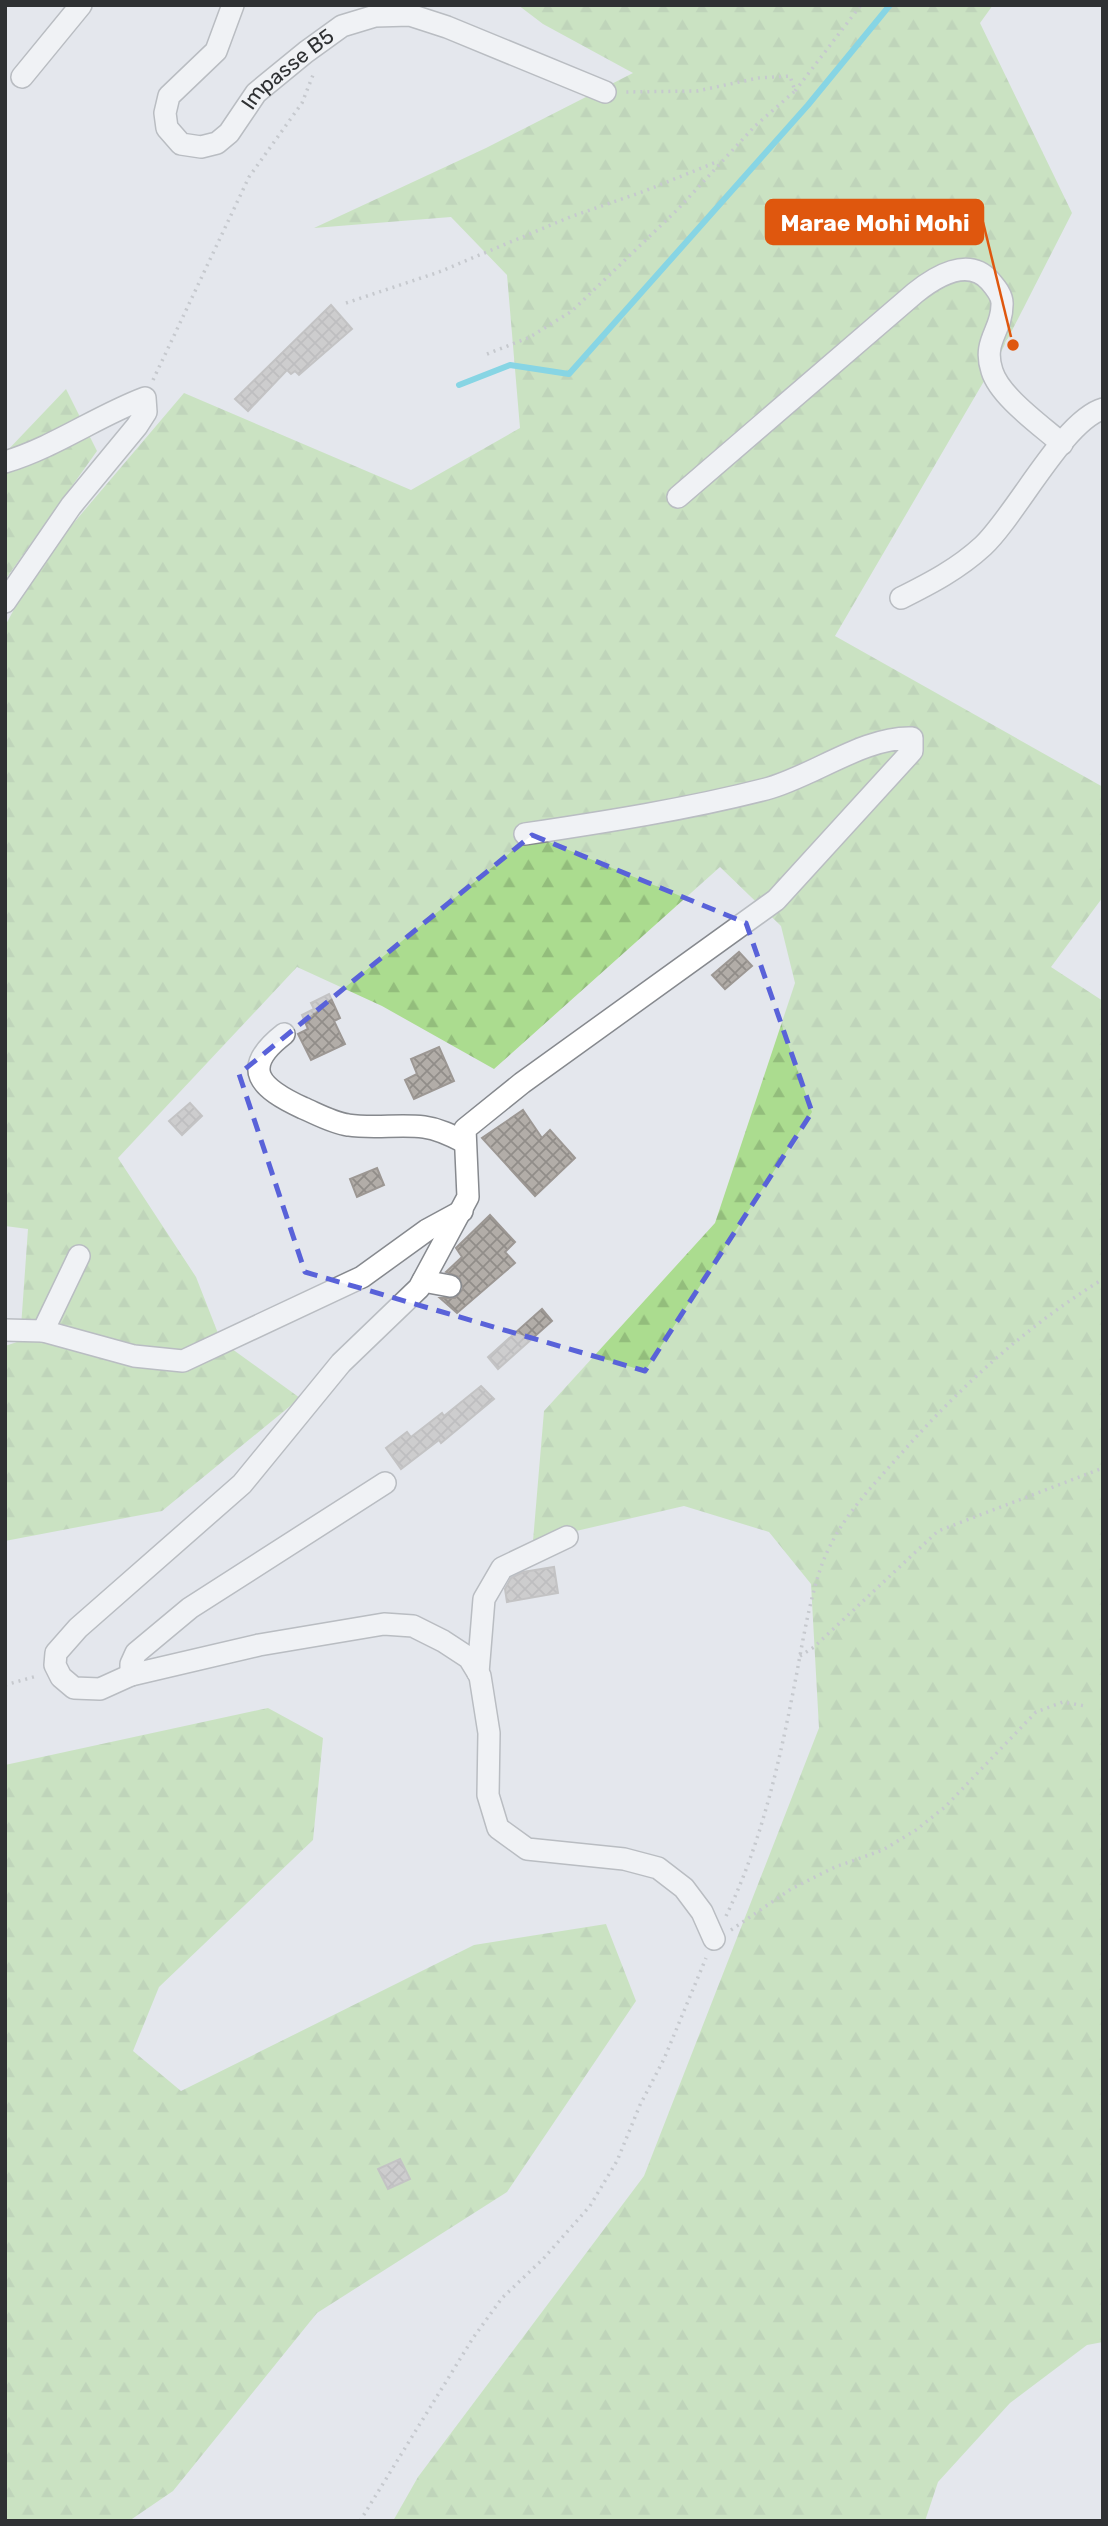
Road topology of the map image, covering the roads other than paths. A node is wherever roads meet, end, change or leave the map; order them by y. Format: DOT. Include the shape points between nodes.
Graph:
graph roads {
  1 [pos="81,5"];
  2 [pos="233,5"];
  3 [pos="22,77"];
  4 [pos="605,92"];
  5 [pos="1103,409"];
  6 [pos="1062,444"];
  7 [pos="5,463"];
  8 [pos="678,497"];
  9 [pos="901,598"];
  10 [pos="5,602"];
  11 [pos="525,834"];
  12 [pos="284,1034"];
  13 [pos="464,1142"];
  14 [pos="462,1211"];
  15 [pos="79,1256"];
  16 [pos="424,1281"];
  17 [pos="450,1286"];
  18 [pos="5,1330"];
  19 [pos="43,1331"];
  20 [pos="385,1483"];
  21 [pos="567,1537"];
  22 [pos="478,1673"];
  23 [pos="131,1675"];
  24 [pos="713,1941"];
  1 -- 3 [label="street"];
  2 -- 4 [label="street, Impasse B5" via="216,51 169,96 167,128 181,144 217,144 256,93 306,52 342,26 375,16 410,15 447,27"];
  5 -- 6 [label="street" via="1093,412"];
  6 -- 8 [label="street" via="1016,404 993,374 987,352 1002,304 998,290 987,277 971,270 958,271 937,276 915,293"];
  6 -- 9 [label="street" via="984,545 950,573"];
  7 -- 10 [label="street" via="66,439 119,407 145,398 146,412 129,437 71,506"];
  11 -- 13 [label="street" via="768,788 879,744 912,738 912,751 776,900 478,1117 465,1129"];
  12 -- 13 [label="street" via="259,1059 258,1073 264,1086 276,1095 346,1125 423,1127"];
  13 -- 14 [label="street" via="468,1197"];
  14 -- 16 [label="street"];
  14 -- 19 [label="street" via="362,1277 183,1361 134,1356"];
  15 -- 19 [label="street"];
  16 -- 17 [label="street"];
  16 -- 23 [label="street" via="334,1371 242,1484 78,1628 56,1653 57,1671 74,1688 100,1689"];
  18 -- 19 [label="street"];
  20 -- 23 [label="street" via="190,1608 135,1653"];
  21 -- 22 [label="street" via="502,1568 484,1599"];
  22 -- 23 [label="street" via="470,1658 443,1641 413,1626 384,1624 259,1645"];
  22 -- 24 [label="street" via="489,1732 488,1794 498,1828 527,1849 624,1859 658,1868 684,1888 702,1912"];
}
